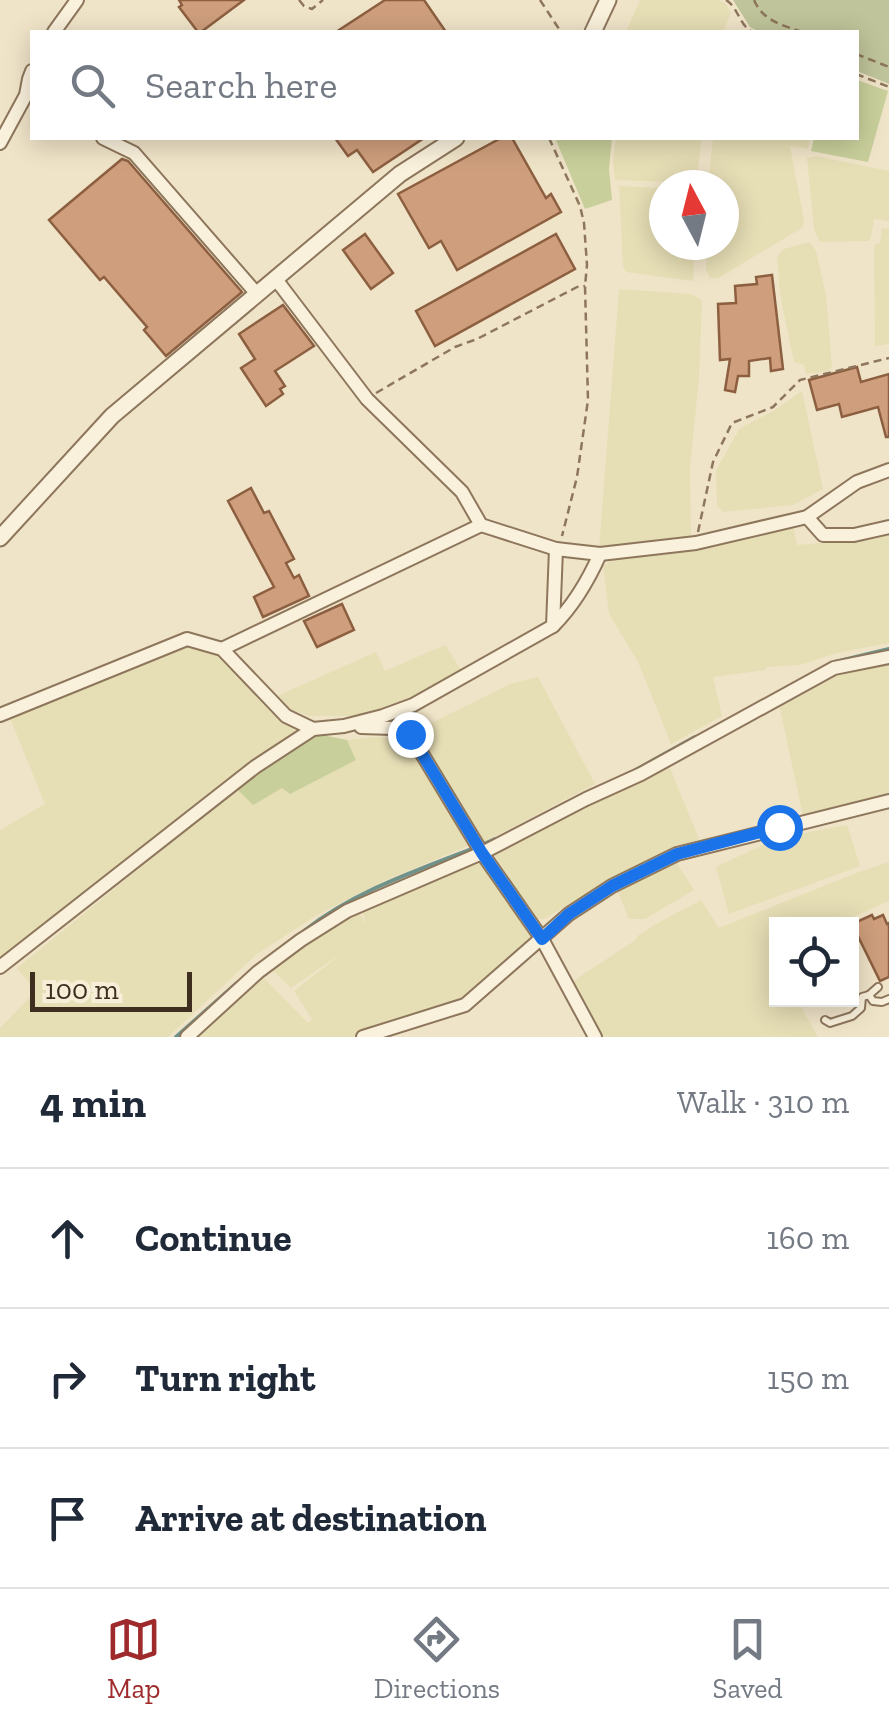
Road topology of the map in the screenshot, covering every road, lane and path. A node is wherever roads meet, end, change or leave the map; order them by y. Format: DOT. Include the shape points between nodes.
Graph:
graph roads {
  1 [pos="77,0"];
  2 [pos="299,0"];
  3 [pos="323,0"];
  4 [pos="540,0"];
  5 [pos="608,0"];
  6 [pos="726,0"];
  7 [pos="754,0"];
  8 [pos="55,30"];
  9 [pos="561,30"];
  10 [pos="593,30"];
  11 [pos="747,30"];
  12 [pos="797,30"];
  13 [pos="859,55"];
  14 [pos="889,67"];
  15 [pos="859,75"];
  16 [pos="889,87"];
  17 [pos="29,97"];
  18 [pos="107,140"];
  19 [pos="453,140"];
  20 [pos="551,140"];
  21 [pos="1,142"];
  22 [pos="275,278"];
  23 [pos="585,286"];
  24 [pos="257,294"];
  25 [pos="889,358"];
  26 [pos="366,398"];
  27 [pos="889,470"];
  28 [pos="807,518"];
  29 [pos="482,524"];
  30 [pos="889,527"];
  31 [pos="0,538"];
  32 [pos="696,543"];
  33 [pos="558,549"];
  34 [pos="600,554"];
  35 [pos="552,626"];
  36 [pos="222,648"];
  37 [pos="889,657"];
  38 [pos="0,715"];
  39 [pos="344,726"];
  40 [pos="313,729"];
  41 [pos="887,806"];
  42 [pos="482,853"];
  43 [pos="542,939"];
  44 [pos="0,967"];
  45 [pos="878,986"];
  46 [pos="869,994"];
  47 [pos="889,999"];
  48 [pos="825,1020"];
  49 [pos="186,1037"];
  50 [pos="363,1037"];
  51 [pos="595,1037"];
  1 -- 8 [label="street"];
  2 -- 3 [label="path" via="312,8"];
  4 -- 9 [label="path"];
  5 -- 10 [label="street"];
  6 -- 11 [label="path"];
  7 -- 12 [label="path" via="768,19"];
  13 -- 14 [label="path"];
  15 -- 16 [label="path"];
  17 -- 21 [label="street"];
  18 -- 24 [label="street" via="134,154"];
  19 -- 22 [label="street" via="400,174"];
  20 -- 23 [label="path" via="584,223"];
  22 -- 24 [label="street"];
  22 -- 26 [label="street"];
  23 -- 26 [label="path" via="455,346"];
  23 -- 33 [label="path" via="588,400"];
  24 -- 31 [label="street" via="112,416"];
  25 -- 32 [label="path" via="800,380 773,408 732,424 713,462"];
  26 -- 29 [label="street" via="462,492"];
  27 -- 28 [label="street" via="857,482"];
  28 -- 30 [label="street" via="823,535"];
  28 -- 32 [label="street"];
  29 -- 33 [label="street"];
  29 -- 36 [label="street"];
  32 -- 34 [label="street"];
  33 -- 34 [label="street"];
  33 -- 35 [label="street"];
  34 -- 35 [label="street" via="589,580"];
  35 -- 39 [label="street" via="413,705"];
  36 -- 38 [label="street" via="187,639"];
  36 -- 40 [label="street" via="286,716"];
  37 -- 42 [label="street" via="834,668"];
  39 -- 40 [label="street"];
  39 -- 42 [label="street" via="410,734"];
  40 -- 44 [label="street"];
  41 -- 43 [label="street" via="677,854 612,886"];
  42 -- 43 [label="street"];
  42 -- 49 [label="street" via="347,911 258,972"];
  43 -- 50 [label="street" via="466,1005"];
  43 -- 51 [label="street"];
  45 -- 46 [label="lane"];
  46 -- 47 [label="lane" via="877,1003"];
  46 -- 48 [label="lane" via="852,1016"];
}
